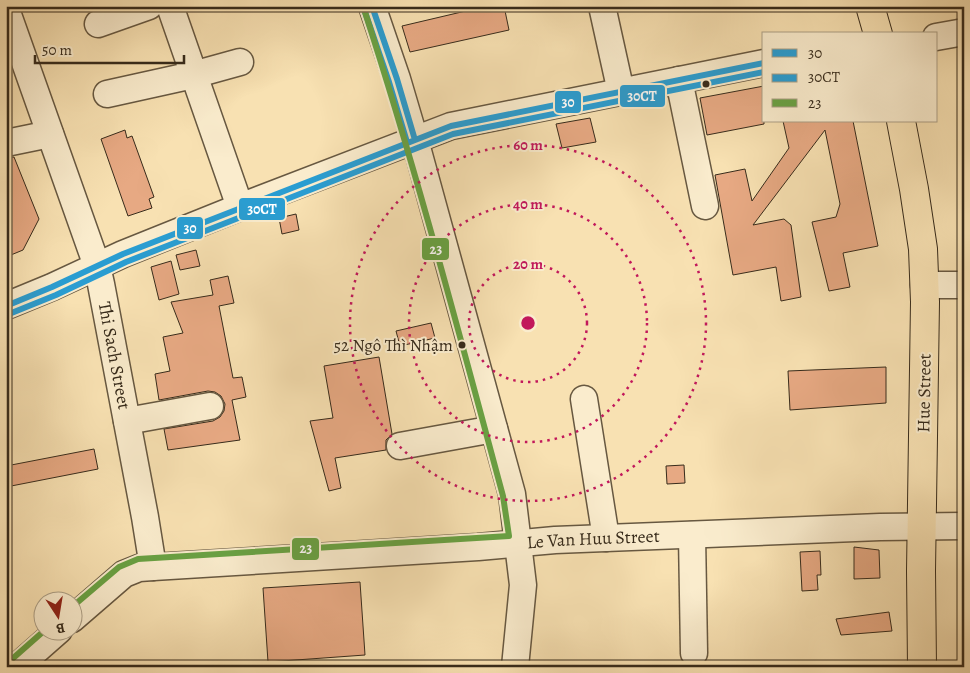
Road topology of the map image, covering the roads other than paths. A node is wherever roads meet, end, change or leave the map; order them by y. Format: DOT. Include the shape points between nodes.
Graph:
graph roads {
  1 [pos="149,6"];
  2 [pos="170,6"];
  3 [pos="372,6"];
  4 [pos="602,6"];
  5 [pos="870,6"];
  6 [pos="6,8"];
  7 [pos="98,24"];
  8 [pos="877,32"];
  9 [pos="964,32"];
  10 [pos="938,37"];
  11 [pos="240,62"];
  12 [pos="762,63"];
  13 [pos="17,71"];
  14 [pos="193,75"];
  15 [pos="679,80"];
  16 [pos="621,92"];
  17 [pos="108,94"];
  18 [pos="901,122"];
  19 [pos="50,134"];
  20 [pos="415,140"];
  21 [pos="6,143"];
  22 [pos="705,206"];
  23 [pos="240,207"];
  24 [pos="96,266"];
  25 [pos="924,285"];
  26 [pos="964,286"];
  27 [pos="6,306"];
  28 [pos="584,399"];
  29 [pos="210,406"];
  30 [pos="127,421"];
  31 [pos="494,429"];
  32 [pos="400,446"];
  33 [pos="922,526"];
  34 [pos="964,526"];
  35 [pos="692,535"];
  36 [pos="606,538"];
  37 [pos="519,544"];
  38 [pos="152,567"];
  39 [pos="82,610"];
  40 [pos="48,640"];
  41 [pos="694,653"];
  42 [pos="17,667"];
  43 [pos="515,667"];
  44 [pos="922,667"];
  1 -- 7 [label="street"];
  2 -- 14 [label="street"];
  3 -- 20 [label="street"];
  4 -- 16 [label="street"];
  5 -- 8 [label="main road"];
  6 -- 13 [label="street, Thi Sach Street"];
  9 -- 10 [label="street"];
  11 -- 14 [label="street"];
  12 -- 15 [label="street"];
  13 -- 19 [label="street, Thi Sach Street"];
  14 -- 17 [label="street"];
  14 -- 23 [label="street"];
  15 -- 16 [label="street"];
  15 -- 22 [label="street"];
  16 -- 20 [label="street" via="452,126"];
  18 -- 25 [label="main road, Hue Street" via="923,250"];
  19 -- 21 [label="street"];
  19 -- 24 [label="street, Thi Sach Street"];
  20 -- 23 [label="street"];
  20 -- 31 [label="street"];
  23 -- 24 [label="street"];
  24 -- 27 [label="street"];
  24 -- 30 [label="street, Thi Sach Street"];
  25 -- 26 [label="street"];
  25 -- 33 [label="main road, Hue Street"];
  28 -- 36 [label="street"];
  29 -- 30 [label="street"];
  30 -- 38 [label="street, Thi Sach Street"];
  31 -- 32 [label="street"];
  31 -- 37 [label="street" via="512,494"];
  33 -- 34 [label="street, Le Van Huu Street"];
  33 -- 35 [label="street, Le Van Huu Street"];
  33 -- 44 [label="main road, Hue Street"];
  35 -- 36 [label="street, Le Van Huu Street"];
  35 -- 41 [label="street"];
  36 -- 37 [label="street, Le Van Huu Street"];
  37 -- 38 [label="street, Le Van Huu Street"];
  37 -- 43 [label="street" via="523,585"];
  38 -- 39 [label="street, Le Van Huu Street" via="124,574"];
  40 -- 42 [label="street"];
}
